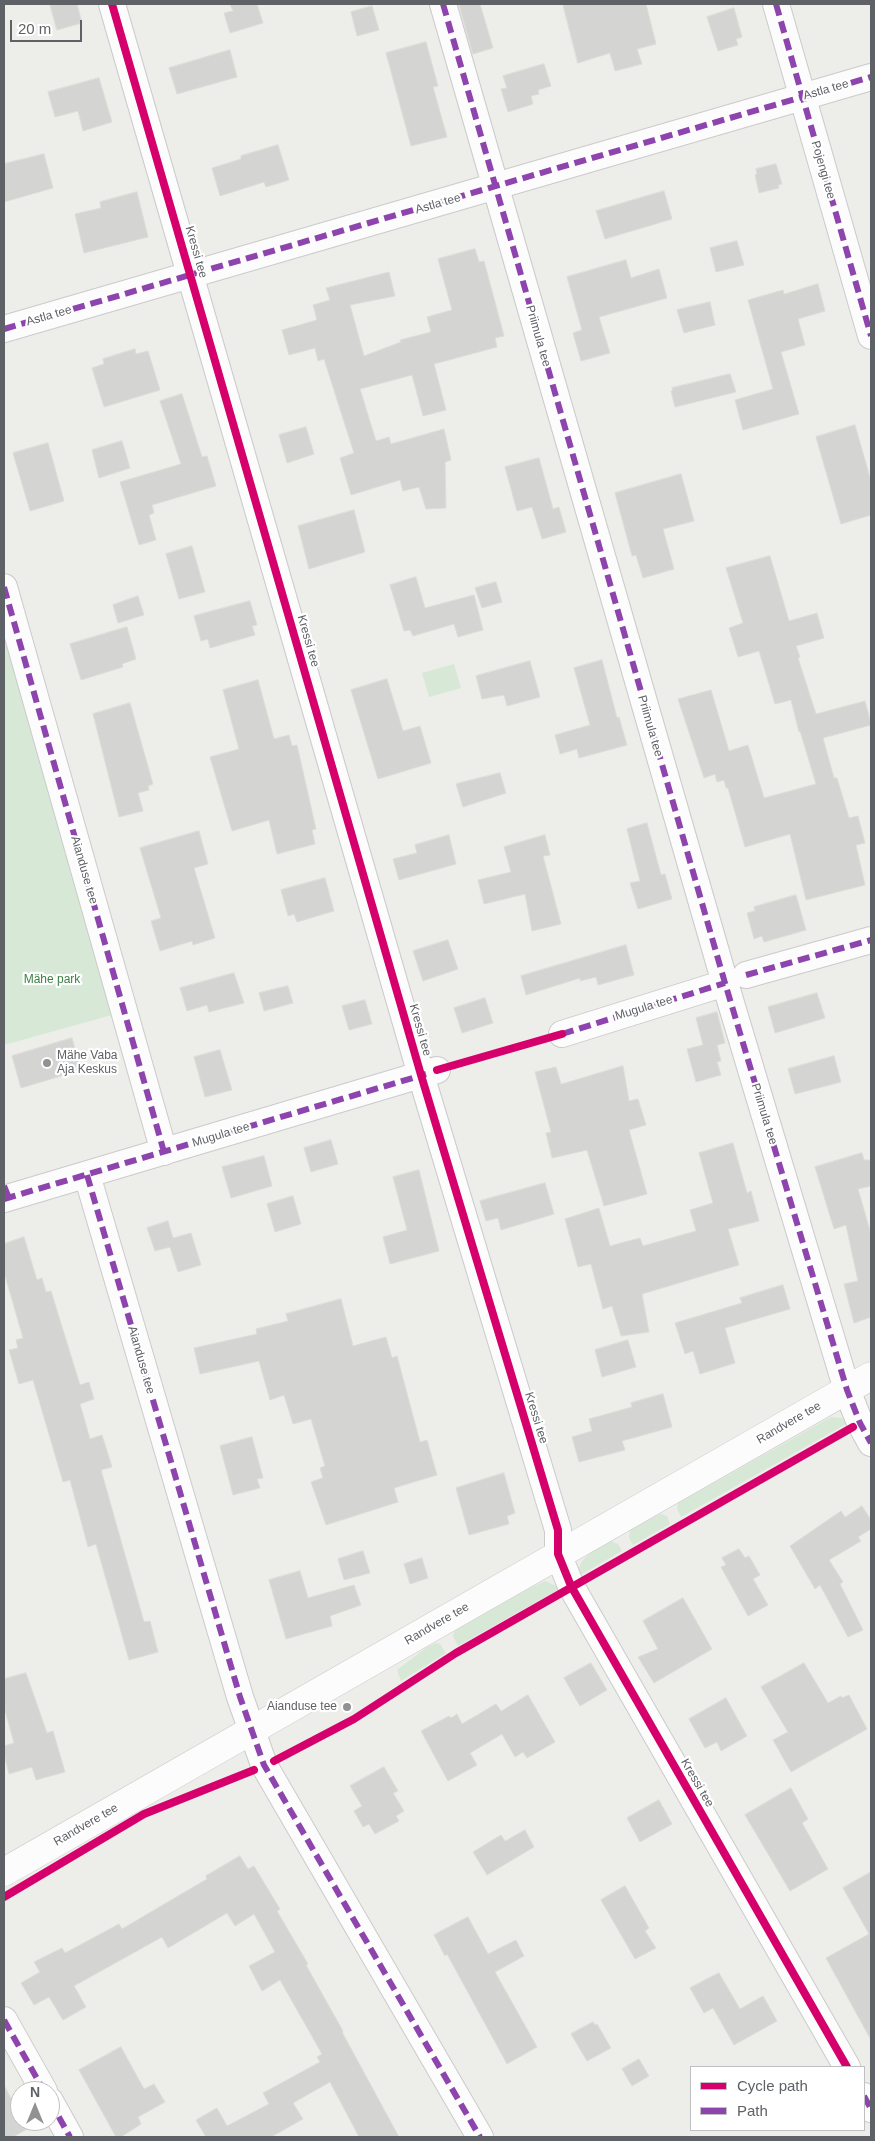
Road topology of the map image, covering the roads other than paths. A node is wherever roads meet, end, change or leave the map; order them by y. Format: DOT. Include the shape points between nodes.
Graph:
graph roads {
  1 [pos="112,4"];
  2 [pos="443,4"];
  3 [pos="776,4"];
  4 [pos="871,77"];
  5 [pos="802,97"];
  6 [pos="494,187"];
  7 [pos="191,275"];
  8 [pos="4,329"];
  9 [pos="871,336"];
  10 [pos="4,587"];
  11 [pos="871,940"];
  12 [pos="736,979"];
  13 [pos="562,1034"];
  14 [pos="429,1073"];
  15 [pos="164,1152"];
  16 [pos="87,1175"];
  17 [pos="5,1194"];
  18 [pos="871,1376"];
  19 [pos="847,1390"];
  20 [pos="871,1442"];
  21 [pos="558,1554"];
  22 [pos="251,1732"];
  23 [pos="4,1872"];
  24 [pos="4,2020"];
  25 [pos="846,2066"];
  26 [pos="38,2081"];
  27 [pos="865,2098"];
  28 [pos="871,2109"];
  29 [pos="60,2119"];
  30 [pos="70,2137"];
  31 [pos="480,2137"];
  1 -- 7 [label="street, Kressi tee"];
  2 -- 6 [label="street, Priimula tee"];
  3 -- 5 [label="street, Pojengi tee"];
  4 -- 5 [label="street, Astla tee"];
  5 -- 6 [label="street, Astla tee"];
  5 -- 9 [label="street, Pojengi tee"];
  6 -- 7 [label="street, Astla tee"];
  6 -- 12 [label="street, Priimula tee"];
  7 -- 8 [label="street, Astla tee"];
  7 -- 14 [label="street, Kressi tee"];
  10 -- 15 [label="street, Aianduse tee"];
  11 -- 12 [label="street, Mugula tee"];
  12 -- 13 [label="street, Mugula tee"];
  12 -- 19 [label="street, Priimula tee"];
  14 -- 15 [label="street, Mugula tee"];
  14 -- 21 [label="street, Kressi tee" via="558,1530"];
  15 -- 16 [label="street, Mugula tee"];
  16 -- 17 [label="street, Mugula tee"];
  16 -- 22 [label="street, Aianduse tee"];
  18 -- 19 [label="main road, Randvere tee"];
  19 -- 20 [label="street, Priimula tee"];
  19 -- 21 [label="main road, Randvere tee"];
  21 -- 22 [label="main road, Randvere tee"];
  21 -- 25 [label="street, Kressi tee" via="571,1586"];
  22 -- 23 [label="main road, Randvere tee"];
  22 -- 31 [label="street, Aianduse tee" via="264,1766"];
  24 -- 26 [label="street"];
  27 -- 28 [label="street"];
  29 -- 30 [label="street"];
}
